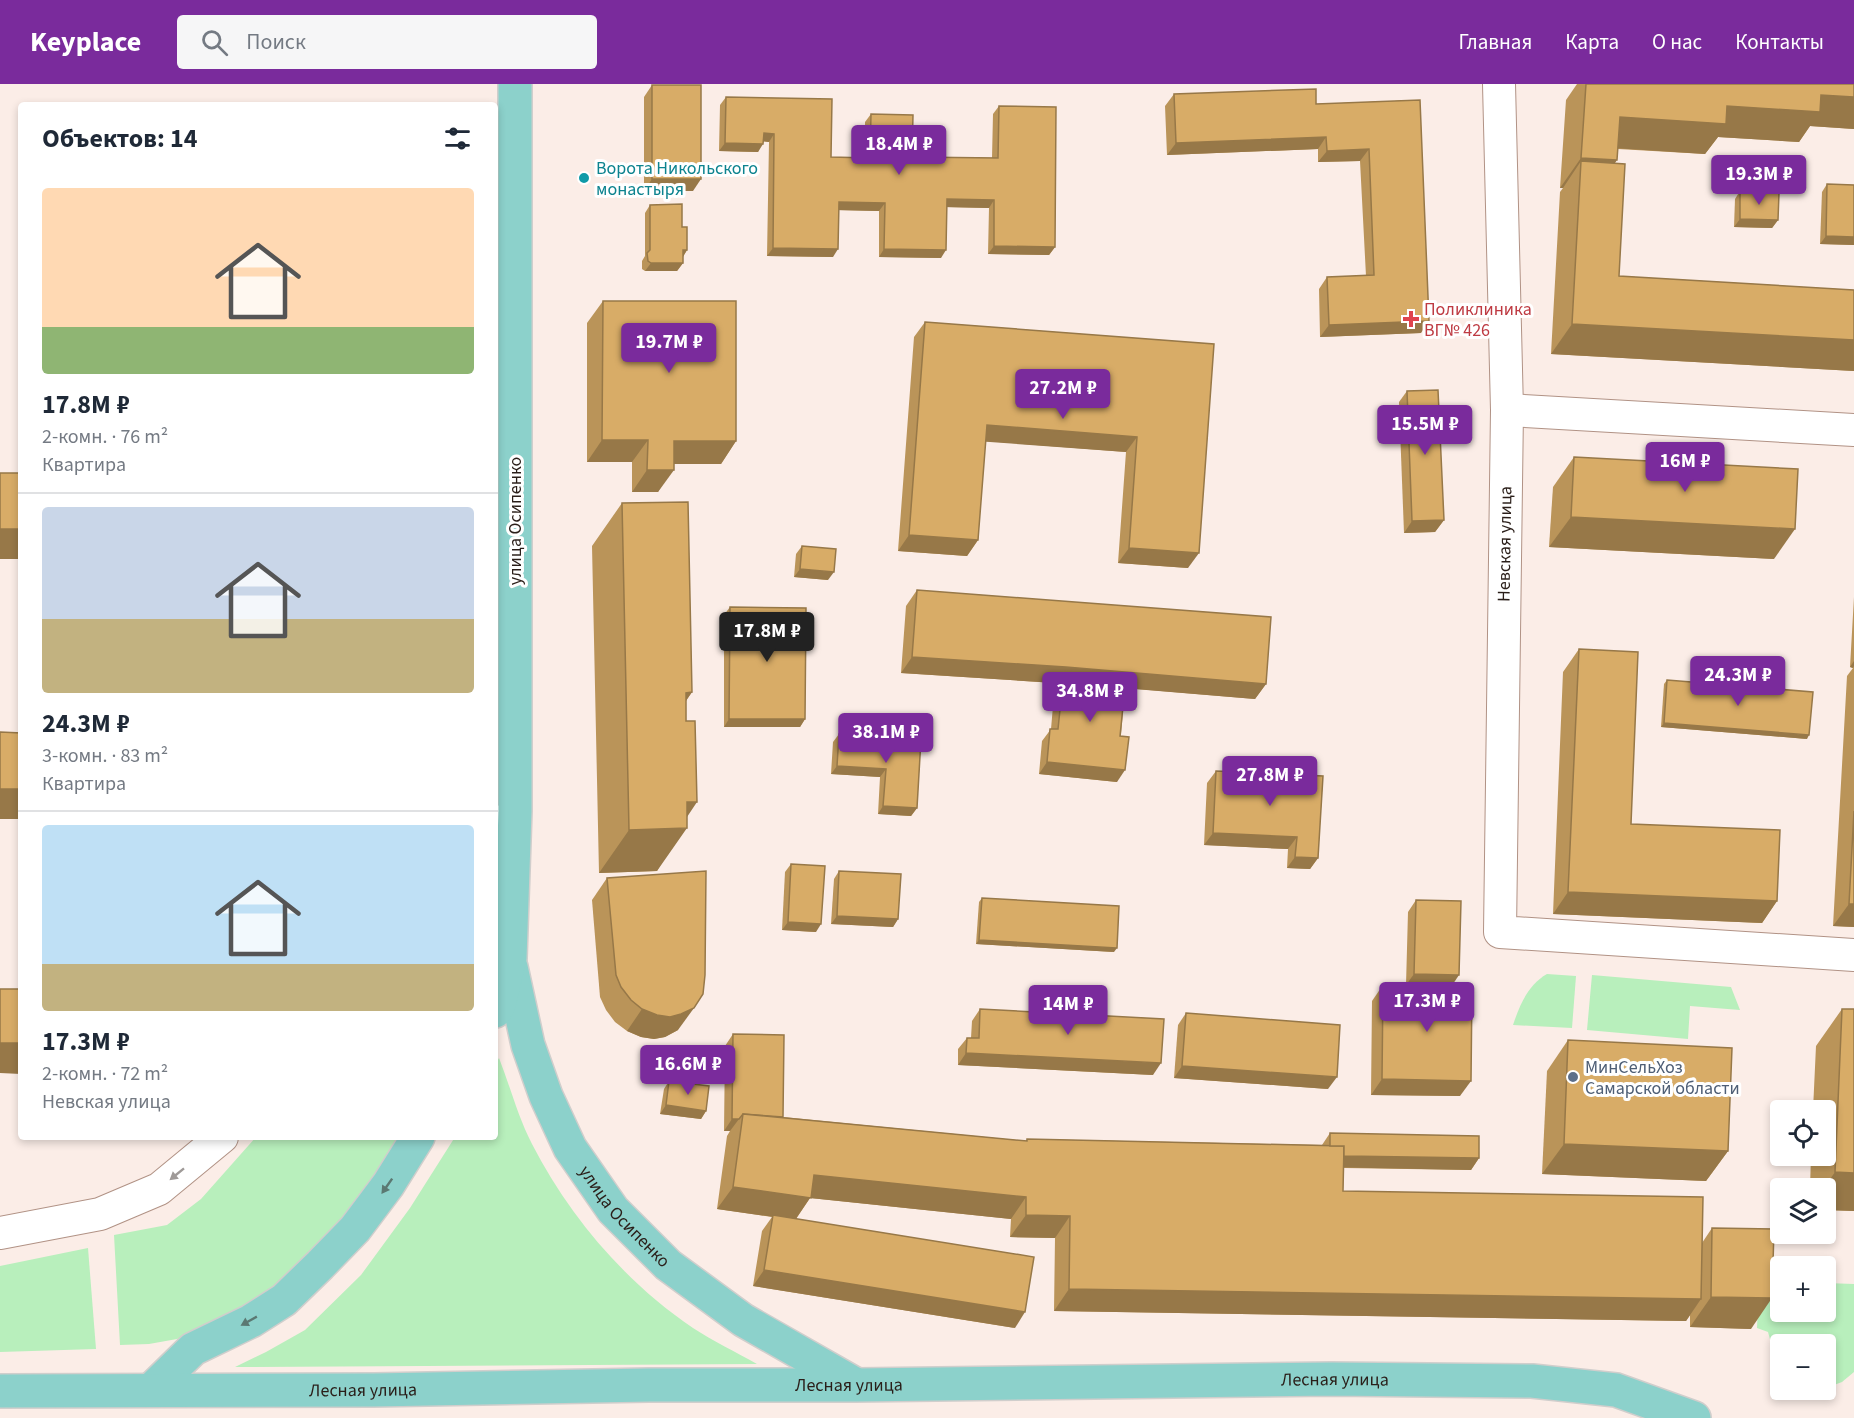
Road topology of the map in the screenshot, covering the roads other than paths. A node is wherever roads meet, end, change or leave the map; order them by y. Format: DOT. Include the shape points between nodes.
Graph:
graph roads {
  1 [pos="515,84"];
  2 [pos="1499,84"];
  3 [pos="1507,410"];
  4 [pos="1854,430"];
  5 [pos="505,822"];
  6 [pos="1854,955"];
  7 [pos="510,958"];
  8 [pos="498,1006"];
  9 [pos="218,1140"];
  10 [pos="416,1140"];
  11 [pos="0,1233"];
  12 [pos="856,1385"];
  13 [pos="151,1390"];
  14 [pos="0,1391"];
  15 [pos="1694,1418"];
  1 -- 5 [label="main road, улица Осипенко"];
  2 -- 3 [label="street, Невская улица"];
  3 -- 4 [label="street"];
  3 -- 6 [label="street, Невская улица" via="1500,932"];
  5 -- 7 [label="main road, улица Осипенко"];
  7 -- 8 [label="main road, улица Осипенко"];
  7 -- 12 [label="main road, улица Осипенко" via="528,1045 546,1096 570,1148 613,1210 668,1265 743,1320"];
  9 -- 11 [label="street, one-way" via="150,1193 100,1214"];
  10 -- 13 [label="main road, one-way" via="355,1229 284,1300 194,1349"];
  12 -- 13 [label="main road, Лесная улица"];
  12 -- 15 [label="main road, Лесная улица" via="1331,1379 1532,1381 1616,1390"];
  13 -- 14 [label="main road, Лесная улица"];
}
